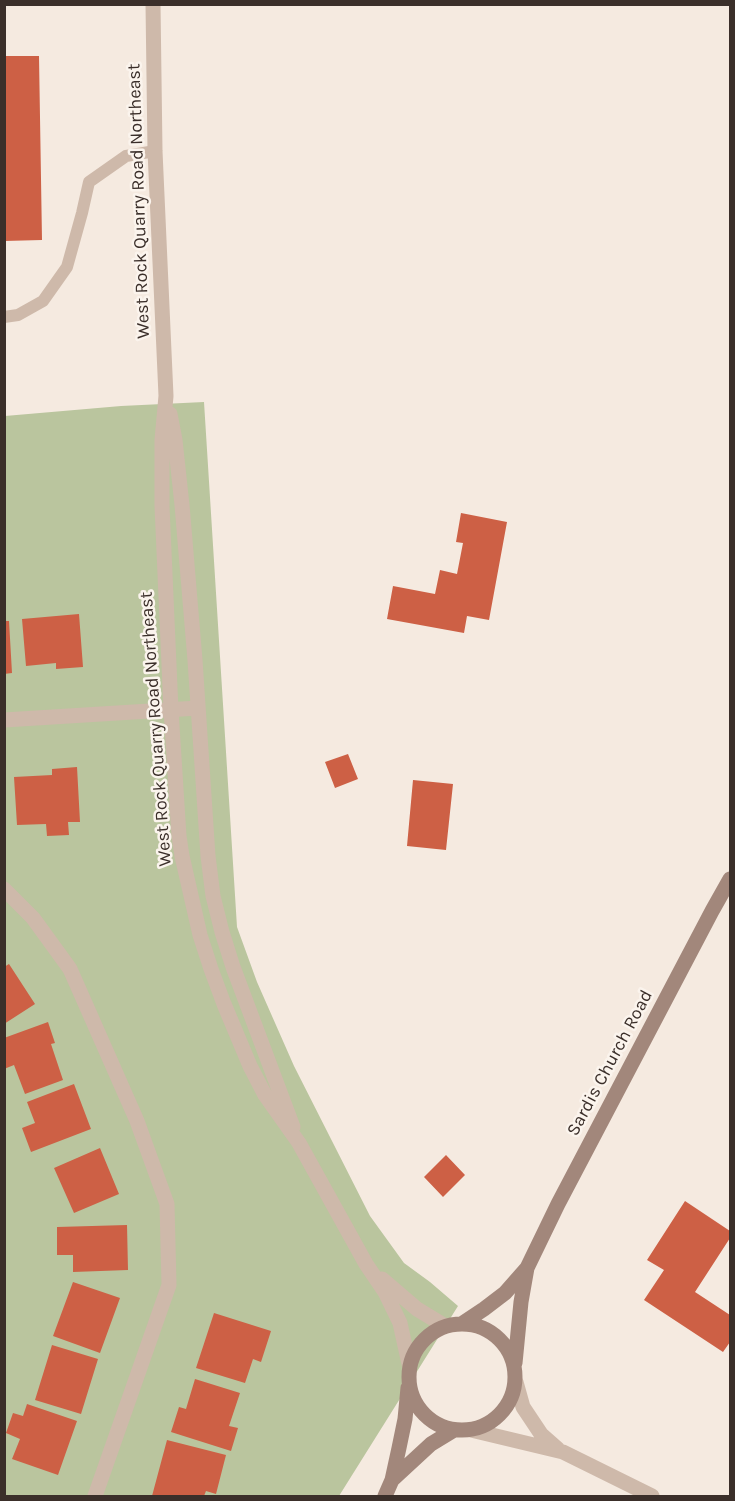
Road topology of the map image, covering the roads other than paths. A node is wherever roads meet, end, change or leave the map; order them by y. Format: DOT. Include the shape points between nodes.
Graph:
graph roads {
  1 [pos="153,4"];
  2 [pos="155,151"];
  3 [pos="4,317"];
  4 [pos="166,396"];
  5 [pos="198,708"];
  6 [pos="171,710"];
  7 [pos="4,720"];
  8 [pos="730,879"];
  9 [pos="4,889"];
  10 [pos="299,1143"];
  11 [pos="366,1264"];
  12 [pos="527,1268"];
  13 [pos="463,1323"];
  14 [pos="445,1326"];
  15 [pos="410,1364"];
  16 [pos="515,1365"];
  17 [pos="408,1382"];
  18 [pos="516,1382"];
  19 [pos="453,1430"];
  20 [pos="471,1430"];
  21 [pos="563,1452"];
  22 [pos="392,1480"];
  23 [pos="95,1497"];
  24 [pos="385,1497"];
  25 [pos="652,1497"];
  1 -- 2 [label="street, West Rock Quarry Road Northeast"];
  2 -- 3 [label="lane" via="126,156 88,182 67,267 43,300 18,315"];
  2 -- 4 [label="street, West Rock Quarry Road Northeast"];
  4 -- 5 [label="street, West Rock Quarry Road Northeast" via="182,505"];
  4 -- 6 [label="street, West Rock Quarry Road Northeast" via="162,506"];
  5 -- 6 [label="street"];
  5 -- 10 [label="street, West Rock Quarry Road Northeast" via="213,896 233,967"];
  6 -- 7 [label="street"];
  6 -- 10 [label="street, West Rock Quarry Road Northeast" via="179,836 200,935 250,1066"];
  8 -- 12 [label="street, Sardis Church Road"];
  9 -- 23 [label="street" via="33,918 70,969 137,1121 166,1204 169,1285"];
  10 -- 11 [label="street, West Rock Quarry Road Northeast"];
  11 -- 14 [label="street, West Rock Quarry Road Northeast" via="417,1309"];
  11 -- 15 [label="street, West Rock Quarry Road Northeast" via="400,1323"];
  12 -- 13 [label="street, Sardis Church Road" via="505,1293"];
  12 -- 16 [label="street, Sardis Church Road"];
  13 -- 14 [label="street"];
  13 -- 16 [label="street" via="496,1335"];
  14 -- 15 [label="street" via="417,1348"];
  15 -- 17 [label="street"];
  16 -- 18 [label="street"];
  17 -- 19 [label="street" via="413,1400 423,1414 437,1425"];
  17 -- 22 [label="street" via="405,1419"];
  18 -- 20 [label="street" via="512,1399 502,1414"];
  18 -- 21 [label="street" via="523,1407 541,1434"];
  19 -- 20 [label="street"];
  19 -- 22 [label="street" via="431,1444"];
  20 -- 21 [label="street"];
  21 -- 25 [label="street"];
  22 -- 24 [label="street"];
}
